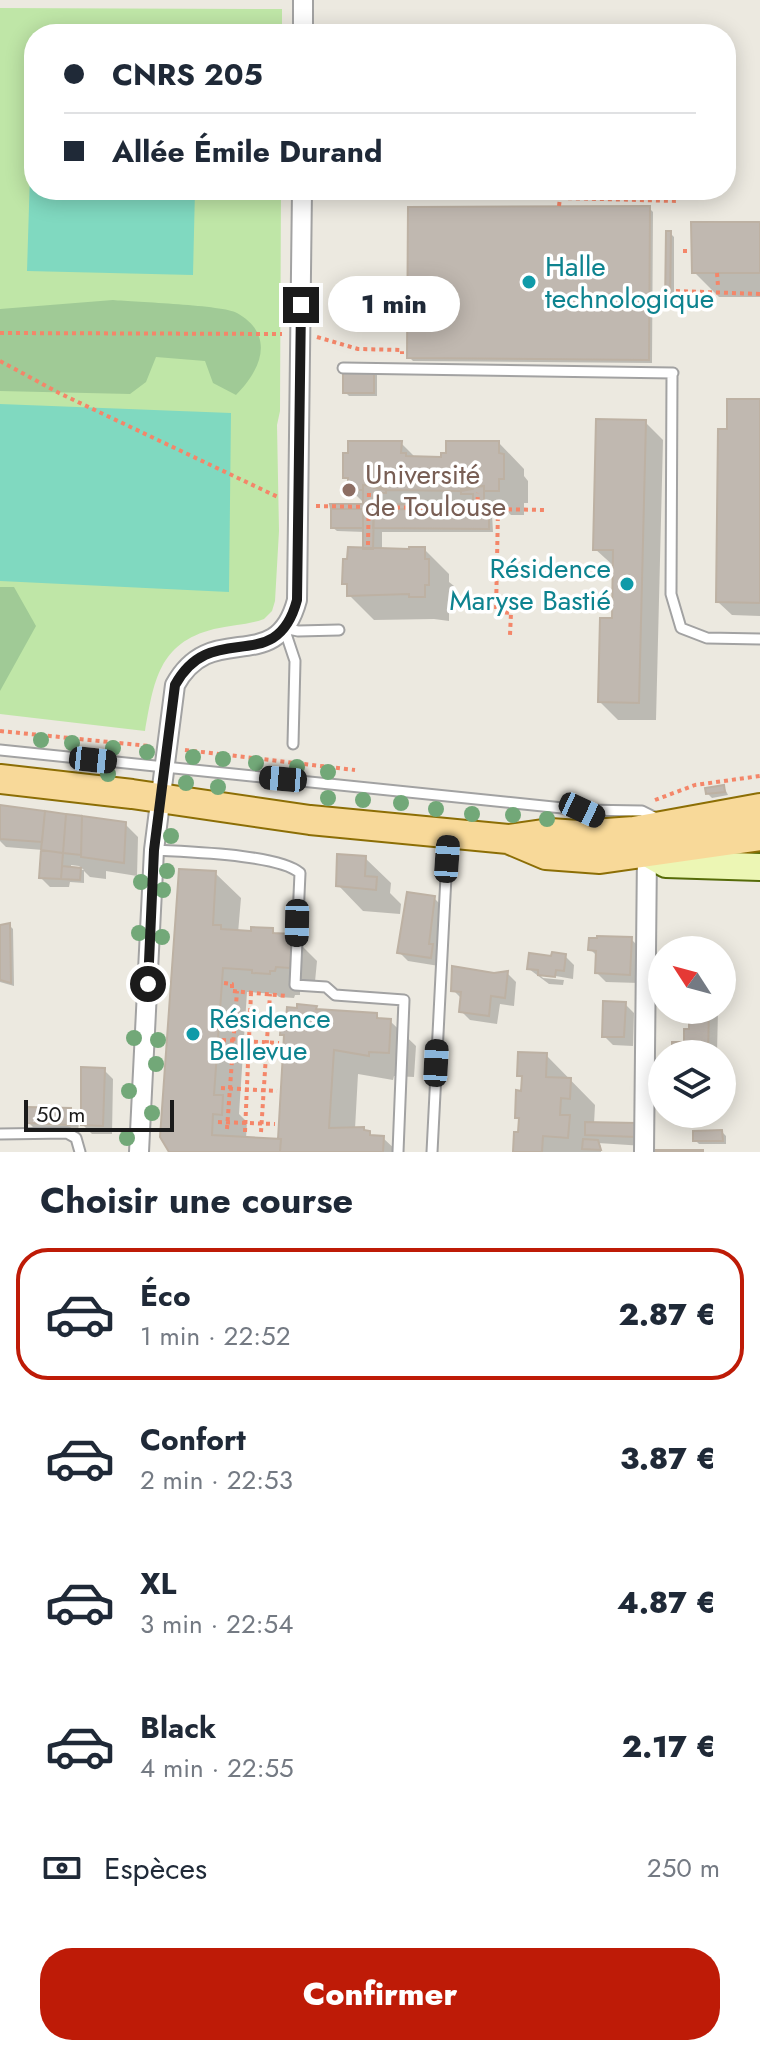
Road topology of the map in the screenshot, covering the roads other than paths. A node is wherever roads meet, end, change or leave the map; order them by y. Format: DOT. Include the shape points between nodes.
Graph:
graph roads {
  1 [pos="303,0"];
  2 [pos="303,24"];
  3 [pos="302,200"];
  4 [pos="343,368"];
  5 [pos="284,628"];
  6 [pos="339,630"];
  7 [pos="760,639"];
  8 [pos="293,744"];
  9 [pos="0,750"];
  10 [pos="165,768"];
  11 [pos="0,779"];
  12 [pos="162,799"];
  13 [pos="760,808"];
  14 [pos="582,810"];
  15 [pos="669,824"];
  16 [pos="448,833"];
  17 [pos="619,833"];
  18 [pos="760,836"];
  19 [pos="508,839"];
  20 [pos="154,850"];
  21 [pos="647,853"];
  22 [pos="760,867"];
  23 [pos="0,1134"];
  24 [pos="142,1148"];
  25 [pos="80,1152"];
  26 [pos="398,1152"];
  27 [pos="432,1152"];
  28 [pos="644,1152"];
  1 -- 2 [label="street"];
  3 -- 5 [label="street" via="297,600"];
  4 -- 7 [label="lane" via="672,374 671,594 681,628 707,638"];
  5 -- 6 [label="lane"];
  5 -- 8 [label="lane" via="295,661"];
  5 -- 10 [label="street" via="262,644 208,652 184,670 175,685"];
  9 -- 10 [label="lane"];
  10 -- 12 [label="street"];
  10 -- 14 [label="lane"];
  11 -- 12 [label="main road"];
  12 -- 16 [label="main road"];
  12 -- 20 [label="street"];
  13 -- 15 [label="main road"];
  14 -- 15 [label="lane" via="642,811"];
  14 -- 17 [label="lane"];
  15 -- 17 [label="main road"];
  15 -- 21 [label="street"];
  16 -- 19 [label="main road"];
  16 -- 27 [label="lane"];
  17 -- 19 [label="main road"];
  17 -- 21 [label="lane"];
  18 -- 21 [label="main road"];
  19 -- 21 [label="main road" via="546,855 576,859"];
  20 -- 24 [label="street"];
  20 -- 26 [label="lane" via="292,866 300,873 295,985 326,987 335,995 404,1000"];
  21 -- 22 [label="main road" via="666,864"];
  21 -- 28 [label="street"];
  23 -- 25 [label="lane" via="67,1133 76,1138"];
}
